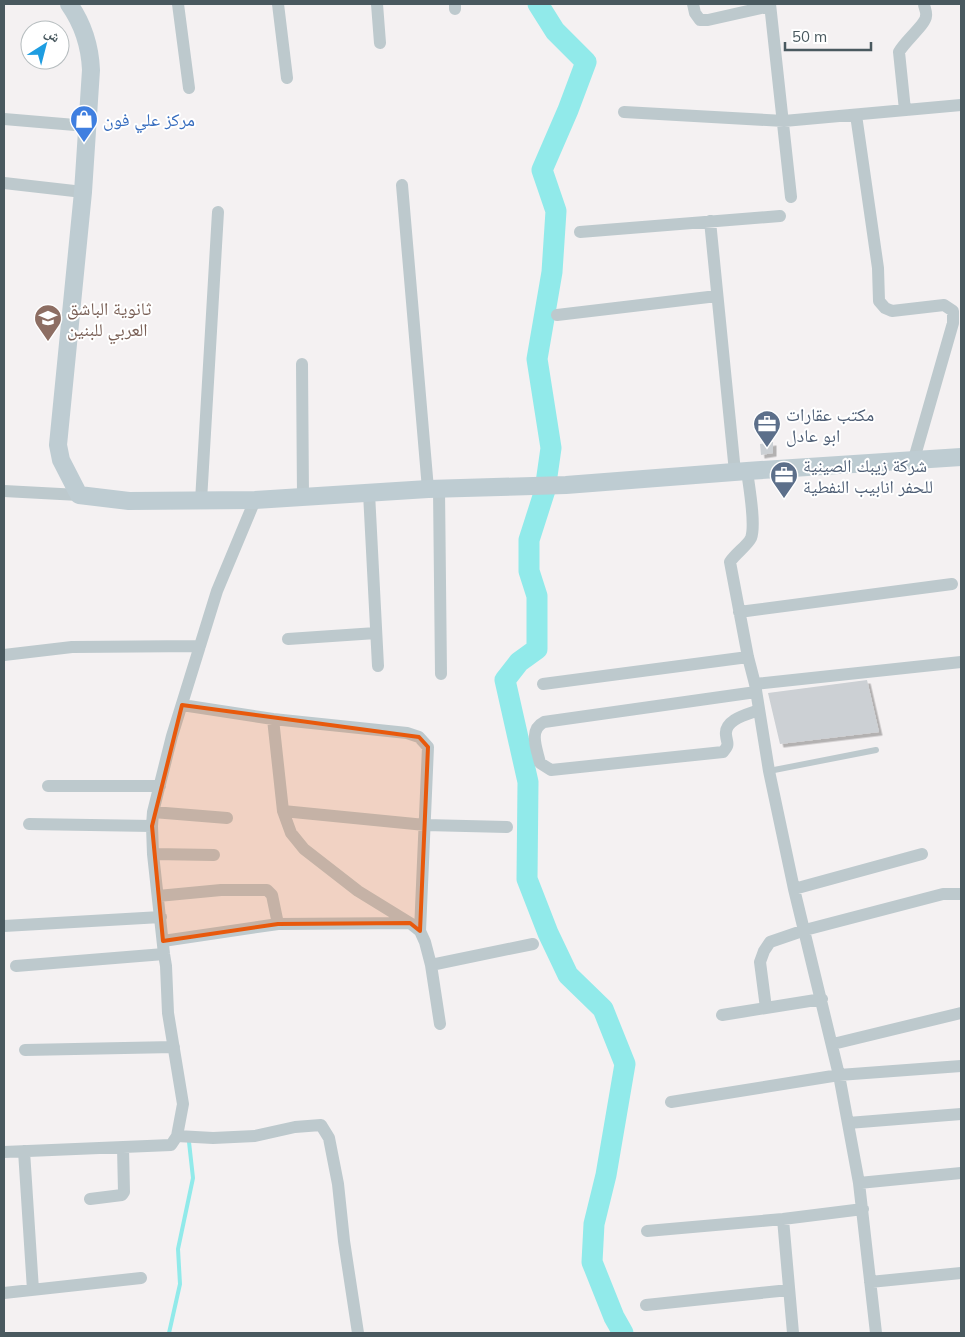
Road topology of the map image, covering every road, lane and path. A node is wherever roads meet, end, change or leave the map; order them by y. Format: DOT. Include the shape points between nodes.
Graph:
graph roads {
  1 [pos="69,4"];
  2 [pos="178,4"];
  3 [pos="278,4"];
  4 [pos="377,4"];
  5 [pos="693,4"];
  6 [pos="924,4"];
  7 [pos="770,5"];
  8 [pos="380,43"];
  9 [pos="287,78"];
  10 [pos="190,88"];
  11 [pos="961,105"];
  12 [pos="905,110"];
  13 [pos="624,112"];
  14 [pos="856,115"];
  15 [pos="4,119"];
  16 [pos="784,121"];
  17 [pos="87,126"];
  18 [pos="4,183"];
  19 [pos="402,185"];
  20 [pos="83,192"];
  21 [pos="791,197"];
  22 [pos="218,212"];
  23 [pos="780,216"];
  24 [pos="710,221"];
  25 [pos="580,232"];
  26 [pos="718,296"];
  27 [pos="557,315"];
  28 [pos="955,336"];
  29 [pos="302,364"];
  30 [pos="961,457"];
  31 [pos="914,459"];
  32 [pos="741,471"];
  33 [pos="433,489"];
  34 [pos="4,491"];
  35 [pos="369,493"];
  36 [pos="78,495"];
  37 [pos="302,497"];
  38 [pos="256,500"];
  39 [pos="201,501"];
  40 [pos="952,584"];
  41 [pos="739,612"];
  42 [pos="376,633"];
  43 [pos="288,639"];
  44 [pos="200,646"];
  45 [pos="4,655"];
  46 [pos="748,657"];
  47 [pos="961,662"];
  48 [pos="378,666"];
  49 [pos="441,674"];
  50 [pos="543,684"];
  51 [pos="756,688"];
  52 [pos="182,705"];
  53 [pos="759,710"];
  54 [pos="273,719"];
  55 [pos="876,750"];
  56 [pos="769,771"];
  57 [pos="48,786"];
  58 [pos="160,786"];
  59 [pos="283,811"];
  60 [pos="153,812"];
  61 [pos="227,818"];
  62 [pos="30,824"];
  63 [pos="425,825"];
  64 [pos="152,826"];
  65 [pos="507,827"];
  66 [pos="153,854"];
  67 [pos="922,854"];
  68 [pos="214,855"];
  69 [pos="794,889"];
  70 [pos="961,894"];
  71 [pos="158,896"];
  72 [pos="161,917"];
  73 [pos="278,924"];
  74 [pos="4,926"];
  75 [pos="415,927"];
  76 [pos="805,930"];
  77 [pos="533,944"];
  78 [pos="163,948"];
  79 [pos="431,965"];
  80 [pos="16,966"];
  81 [pos="822,999"];
  82 [pos="766,1008"];
  83 [pos="961,1013"];
  84 [pos="722,1015"];
  85 [pos="440,1024"];
  86 [pos="833,1044"];
  87 [pos="174,1047"];
  88 [pos="25,1050"];
  89 [pos="961,1066"];
  90 [pos="839,1075"];
  91 [pos="670,1102"];
  92 [pos="961,1114"];
  93 [pos="848,1123"];
  94 [pos="177,1136"];
  95 [pos="123,1147"];
  96 [pos="24,1151"];
  97 [pos="4,1152"];
  98 [pos="961,1173"];
  99 [pos="859,1183"];
  100 [pos="90,1199"];
  101 [pos="863,1209"];
  102 [pos="783,1219"];
  103 [pos="647,1231"];
  104 [pos="961,1273"];
  105 [pos="141,1278"];
  106 [pos="870,1282"];
  107 [pos="34,1290"];
  108 [pos="790,1290"];
  109 [pos="4,1293"];
  110 [pos="646,1305"];
  111 [pos="358,1333"];
  112 [pos="793,1333"];
  113 [pos="876,1333"];
  1 -- 17 [label="main road" via="81,24 90,56"];
  2 -- 10 [label="street"];
  3 -- 9 [label="street"];
  4 -- 8 [label="street"];
  5 -- 7 [label="street" via="700,20"];
  6 -- 12 [label="street" via="924,23 899,52"];
  7 -- 16 [label="street"];
  11 -- 12 [label="street"];
  12 -- 14 [label="street"];
  13 -- 16 [label="street"];
  14 -- 16 [label="street"];
  14 -- 28 [label="street" via="878,268 879,301 892,311 944,305 953,311"];
  15 -- 17 [label="street"];
  16 -- 21 [label="street"];
  17 -- 20 [label="main road"];
  18 -- 20 [label="street"];
  19 -- 33 [label="street"];
  20 -- 36 [label="main road" via="58,445 61,460"];
  22 -- 39 [label="street"];
  23 -- 24 [label="street"];
  24 -- 25 [label="street"];
  24 -- 26 [label="street"];
  26 -- 27 [label="street"];
  26 -- 32 [label="street"];
  28 -- 31 [label="street"];
  29 -- 37 [label="street"];
  30 -- 31 [label="main road"];
  31 -- 32 [label="main road"];
  32 -- 33 [label="main road" via="566,485"];
  32 -- 41 [label="street" via="752,528 750,540 730,562"];
  33 -- 35 [label="main road"];
  33 -- 49 [label="street"];
  34 -- 36 [label="street"];
  35 -- 37 [label="main road"];
  35 -- 42 [label="street"];
  36 -- 39 [label="main road" via="129,501"];
  37 -- 38 [label="main road"];
  38 -- 39 [label="main road"];
  38 -- 44 [label="street" via="217,591"];
  40 -- 41 [label="street"];
  41 -- 46 [label="street"];
  42 -- 43 [label="street"];
  42 -- 48 [label="street"];
  44 -- 45 [label="street" via="72,647"];
  44 -- 52 [label="street"];
  46 -- 50 [label="street"];
  46 -- 51 [label="street"];
  47 -- 51 [label="street"];
  51 -- 53 [label="street"];
  51 -- 53 [label="street" via="544,722 538,725 534,737 540,763 551,770 723,752 729,742 726,734 730,723"];
  52 -- 54 [label="street"];
  52 -- 58 [label="street"];
  53 -- 56 [label="street"];
  54 -- 59 [label="street"];
  54 -- 63 [label="street" via="418,737 428,747"];
  55 -- 56 [label="lane"];
  56 -- 69 [label="street"];
  57 -- 58 [label="street"];
  58 -- 60 [label="street"];
  59 -- 63 [label="street"];
  59 -- 75 [label="street" via="291,833 304,849 358,891"];
  60 -- 61 [label="street"];
  60 -- 64 [label="street"];
  62 -- 64 [label="street"];
  63 -- 65 [label="street"];
  63 -- 75 [label="street"];
  64 -- 66 [label="street"];
  66 -- 68 [label="street"];
  66 -- 71 [label="street"];
  67 -- 69 [label="street"];
  69 -- 76 [label="street"];
  70 -- 76 [label="street" via="943,894"];
  71 -- 72 [label="street"];
  71 -- 73 [label="street" via="221,890 267,890 272,895"];
  72 -- 74 [label="street"];
  72 -- 78 [label="street"];
  73 -- 75 [label="street"];
  73 -- 78 [label="street"];
  75 -- 79 [label="street" via="425,942"];
  76 -- 81 [label="street"];
  76 -- 82 [label="street" via="770,942 764,951 760,962"];
  77 -- 79 [label="street"];
  78 -- 80 [label="street"];
  78 -- 87 [label="street"];
  79 -- 85 [label="street"];
  81 -- 82 [label="street"];
  81 -- 86 [label="street"];
  82 -- 84 [label="street"];
  83 -- 86 [label="street"];
  86 -- 90 [label="street"];
  87 -- 88 [label="street"];
  87 -- 94 [label="street" via="184,1104"];
  89 -- 90 [label="street"];
  90 -- 91 [label="street"];
  90 -- 93 [label="street"];
  92 -- 93 [label="street"];
  93 -- 99 [label="street"];
  94 -- 95 [label="street" via="171,1145"];
  94 -- 111 [label="street" via="255,1136 321,1125 329,1138 336,1175"];
  95 -- 96 [label="street"];
  95 -- 100 [label="street" via="124,1192 122,1195"];
  96 -- 97 [label="street"];
  96 -- 107 [label="street"];
  98 -- 99 [label="street"];
  99 -- 101 [label="street"];
  101 -- 102 [label="street"];
  101 -- 106 [label="street"];
  102 -- 103 [label="street"];
  102 -- 108 [label="street"];
  104 -- 106 [label="street"];
  105 -- 107 [label="street"];
  106 -- 113 [label="street"];
  107 -- 109 [label="street"];
  108 -- 110 [label="street"];
  108 -- 112 [label="street"];
}
